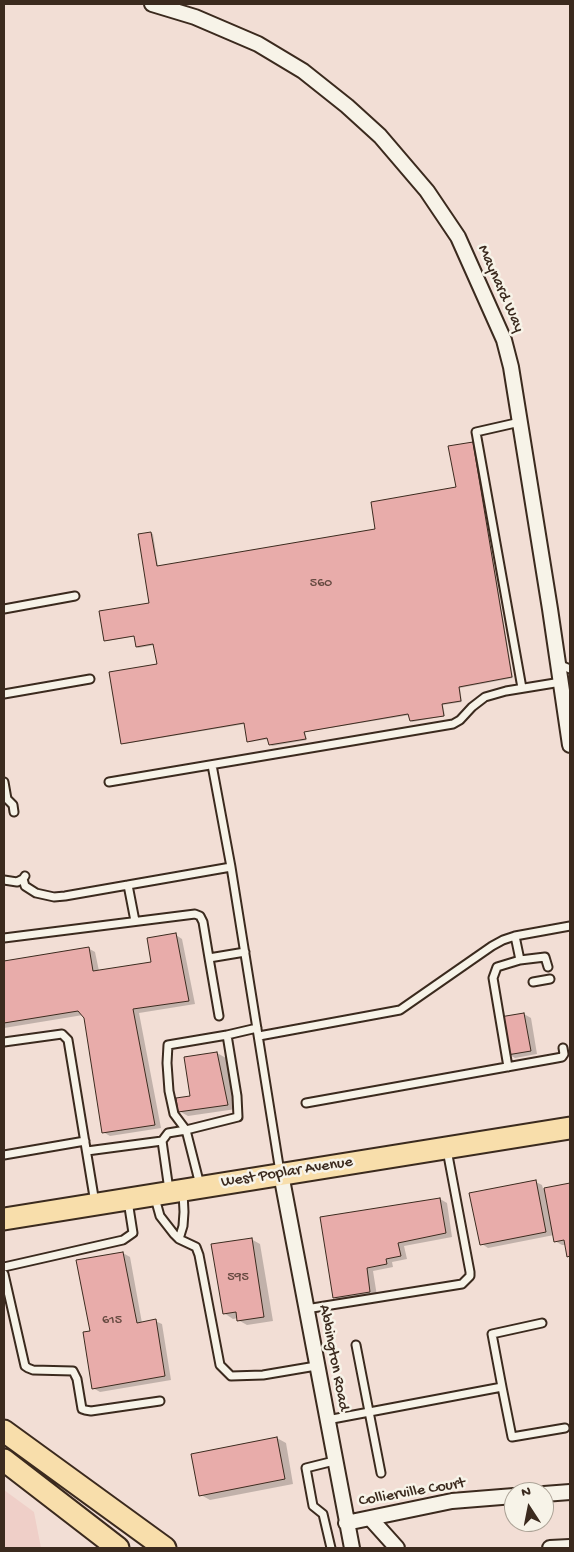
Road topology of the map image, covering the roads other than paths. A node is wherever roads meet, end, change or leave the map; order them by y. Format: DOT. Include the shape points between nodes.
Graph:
graph roads {
  1 [pos="152,4"];
  2 [pos="520,422"];
  3 [pos="75,596"];
  4 [pos="4,608"];
  5 [pos="564,666"];
  6 [pos="90,679"];
  7 [pos="561,682"];
  8 [pos="522,688"];
  9 [pos="4,694"];
  10 [pos="567,699"];
  11 [pos="570,745"];
  12 [pos="212,764"];
  13 [pos="4,782"];
  14 [pos="109,782"];
  15 [pos="14,812"];
  16 [pos="232,867"];
  17 [pos="4,880"];
  18 [pos="128,886"];
  19 [pos="135,921"];
  20 [pos="570,926"];
  21 [pos="515,936"];
  22 [pos="4,938"];
  23 [pos="245,952"];
  24 [pos="210,958"];
  25 [pos="520,960"];
  26 [pos="548,967"];
  27 [pos="550,979"];
  28 [pos="533,982"];
  29 [pos="219,1016"];
  30 [pos="257,1028"];
  31 [pos="226,1035"];
  32 [pos="259,1036"];
  33 [pos="4,1042"];
  34 [pos="563,1048"];
  35 [pos="508,1067"];
  36 [pos="306,1103"];
  37 [pos="570,1128"];
  38 [pos="186,1130"];
  39 [pos="162,1140"];
  40 [pos="85,1142"];
  41 [pos="447,1148"];
  42 [pos="87,1151"];
  43 [pos="4,1154"];
  44 [pos="281,1174"];
  45 [pos="177,1191"];
  46 [pos="128,1199"];
  47 [pos="95,1204"];
  48 [pos="4,1219"];
  49 [pos="179,1239"];
  50 [pos="4,1267"];
  51 [pos="4,1274"];
  52 [pos="306,1309"];
  53 [pos="542,1323"];
  54 [pos="356,1345"];
  55 [pos="316,1366"];
  56 [pos="502,1387"];
  57 [pos="160,1400"];
  58 [pos="369,1412"];
  59 [pos="327,1420"];
  60 [pos="565,1428"];
  61 [pos="4,1431"];
  62 [pos="4,1460"];
  63 [pos="334,1461"];
  64 [pos="381,1472"];
  65 [pos="570,1492"];
  66 [pos="554,1493"];
  67 [pos="504,1497"];
  68 [pos="370,1518"];
  69 [pos="346,1523"];
  70 [pos="570,1547"];
  71 [pos="118,1548"];
  72 [pos="166,1548"];
  73 [pos="331,1548"];
  74 [pos="352,1548"];
  75 [pos="396,1548"];
  76 [pos="550,1548"];
  1 -- 2 [label="street, Maynard Way" via="195,17 258,44 303,71 380,136 426,191 458,237 504,340"];
  2 -- 5 [label="street, Maynard Way"];
  2 -- 8 [label="lane" via="476,432"];
  3 -- 4 [label="lane"];
  5 -- 7 [label="street, Maynard Way"];
  6 -- 9 [label="lane"];
  7 -- 8 [label="lane"];
  7 -- 10 [label="street, Maynard Way"];
  8 -- 12 [label="lane" via="485,697 453,724"];
  10 -- 11 [label="street, Maynard Way"];
  12 -- 14 [label="lane"];
  12 -- 16 [label="lane"];
  13 -- 15 [label="lane" via="7,799"];
  16 -- 18 [label="lane"];
  16 -- 23 [label="lane"];
  17 -- 18 [label="lane" via="23,881 36,893 54,897"];
  18 -- 19 [label="lane"];
  19 -- 22 [label="lane"];
  19 -- 24 [label="lane" via="200,916"];
  20 -- 21 [label="lane"];
  21 -- 25 [label="lane"];
  21 -- 32 [label="lane" via="495,944 400,1010"];
  23 -- 24 [label="lane"];
  23 -- 30 [label="lane"];
  24 -- 29 [label="lane"];
  25 -- 26 [label="lane" via="545,957"];
  25 -- 35 [label="lane" via="497,967 493,978"];
  27 -- 28 [label="lane"];
  30 -- 31 [label="lane"];
  30 -- 32 [label="lane"];
  31 -- 38 [label="lane" via="238,1117"];
  31 -- 38 [label="lane" via="168,1046 174,1114"];
  32 -- 44 [label="lane"];
  33 -- 40 [label="lane" via="62,1034 68,1040"];
  34 -- 35 [label="lane" via="562,1057"];
  35 -- 36 [label="lane"];
  37 -- 41 [label="main road, West Poplar Avenue"];
  38 -- 39 [label="lane" via="168,1133"];
  38 -- 45 [label="lane"];
  39 -- 42 [label="lane"];
  39 -- 45 [label="lane"];
  40 -- 42 [label="lane"];
  40 -- 43 [label="lane"];
  41 -- 44 [label="main road, West Poplar Avenue"];
  41 -- 52 [label="lane" via="470,1276 462,1284"];
  42 -- 47 [label="lane"];
  44 -- 45 [label="main road, West Poplar Avenue"];
  44 -- 52 [label="street, Abbington Road"];
  45 -- 46 [label="main road, West Poplar Avenue"];
  45 -- 49 [label="lane" via="184,1212"];
  45 -- 49 [label="lane" via="160,1216"];
  46 -- 47 [label="main road, West Poplar Avenue"];
  46 -- 50 [label="lane" via="133,1233 123,1240"];
  47 -- 48 [label="main road, West Poplar Avenue"];
  49 -- 55 [label="lane" via="196,1247 220,1365 231,1376 263,1375"];
  51 -- 57 [label="lane" via="25,1366 33,1370 73,1371 82,1410 91,1412"];
  52 -- 55 [label="street, Abbington Road"];
  53 -- 56 [label="lane" via="492,1334"];
  54 -- 58 [label="lane"];
  55 -- 59 [label="street, Abbington Road"];
  56 -- 58 [label="lane"];
  56 -- 60 [label="lane" via="512,1437"];
  58 -- 59 [label="lane"];
  58 -- 64 [label="lane"];
  59 -- 63 [label="street, Abbington Road"];
  61 -- 72 [label="main road"];
  62 -- 71 [label="main road"];
  63 -- 69 [label="street, Abbington Road"];
  63 -- 73 [label="lane" via="306,1468 313,1506 323,1514"];
  65 -- 66 [label="street"];
  67 -- 68 [label="street, Collierville Court" via="452,1500"];
  68 -- 69 [label="street, Collierville Court"];
  68 -- 75 [label="street"];
  69 -- 74 [label="street, Abbington Road"];
  70 -- 76 [label="street"];
}
